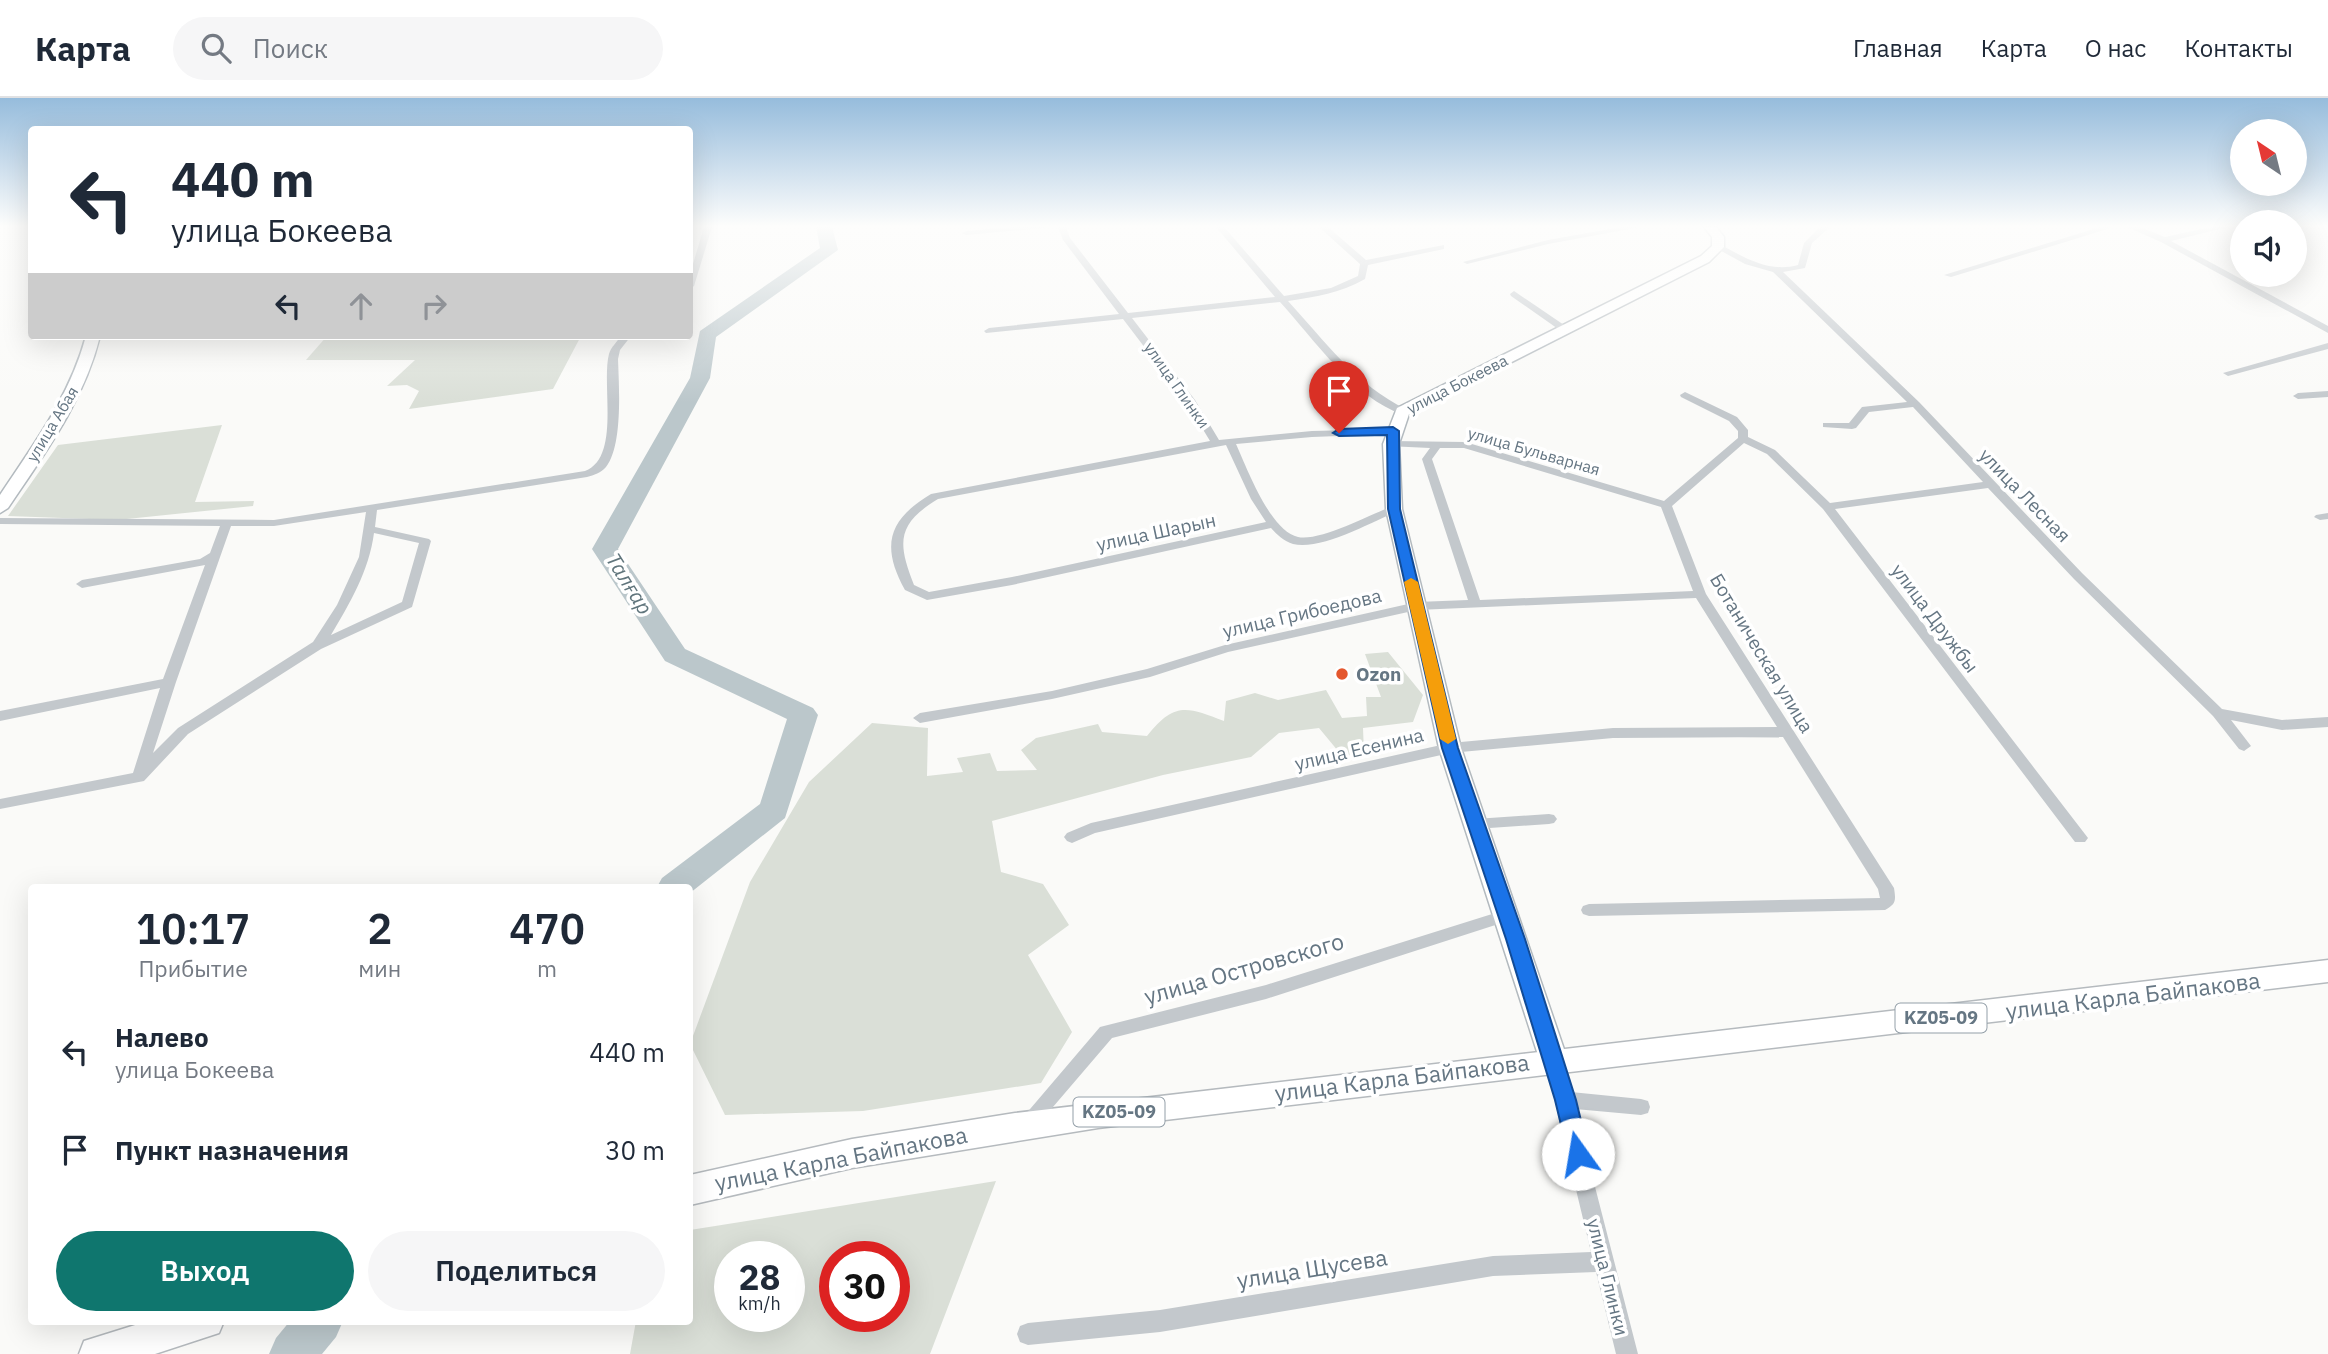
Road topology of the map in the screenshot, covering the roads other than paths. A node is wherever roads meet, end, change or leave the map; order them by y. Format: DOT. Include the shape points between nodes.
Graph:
graph roads {
  1 [pos="1103,286"];
  2 [pos="1271,286"];
  3 [pos="1349,286"];
  4 [pos="1651,286"];
  5 [pos="1792,286"];
  6 [pos="2247,286"];
  7 [pos="1514,294"];
  8 [pos="1283,299"];
  9 [pos="1129,319"];
  10 [pos="1564,329"];
  11 [pos="2328,330"];
  12 [pos="989,331"];
  13 [pos="92,340"];
  14 [pos="623,340"];
  15 [pos="2328,346"];
  16 [pos="2228,373"];
  17 [pos="2328,394"];
  18 [pos="1685,395"];
  19 [pos="2298,396"];
  20 [pos="1915,404"];
  21 [pos="1402,411"];
  22 [pos="1827,425"];
  23 [pos="1392,437"];
  24 [pos="1743,439"];
  25 [pos="1229,441"];
  26 [pos="1216,443"];
  27 [pos="1436,446"];
  28 [pos="1991,484"];
  29 [pos="1666,505"];
  30 [pos="1827,507"];
  31 [pos="0,508"];
  32 [pos="373,509"];
  33 [pos="1394,509"];
  34 [pos="0,521"];
  35 [pos="1274,524"];
  36 [pos="226,525"];
  37 [pos="370,529"];
  38 [pos="215,555"];
  39 [pos="82,584"];
  40 [pos="916,592"];
  41 [pos="1700,594"];
  42 [pos="1475,603"];
  43 [pos="1417,606"];
  44 [pos="318,645"];
  45 [pos="169,682"];
  46 [pos="2218,713"];
  47 [pos="0,716"];
  48 [pos="920,718"];
  49 [pos="2328,722"];
  50 [pos="1786,732"];
  51 [pos="2244,746"];
  52 [pos="1450,748"];
  53 [pos="139,777"];
  54 [pos="0,804"];
  55 [pos="1549,819"];
  56 [pos="1475,824"];
  57 [pos="1072,838"];
  58 [pos="2080,838"];
  59 [pos="1589,911"];
  60 [pos="1508,915"];
  61 [pos="2328,971"];
  62 [pos="1554,1060"];
  63 [pos="1566,1100"];
  64 [pos="1641,1107"];
  65 [pos="1028,1122"];
  66 [pos="693,1189"];
  67 [pos="1604,1262"];
  68 [pos="193,1325"];
  69 [pos="1028,1334"];
  70 [pos="97,1354"];
  71 [pos="1627,1354"];
  1 -- 9 [label="street, улица Глинки"];
  2 -- 8 [label="street"];
  3 -- 8 [label="street"];
  4 -- 10 [label="main road, улица Бокеева"];
  5 -- 20 [label="street, улица Лесная"];
  6 -- 11 [label="street"];
  7 -- 10 [label="street"];
  8 -- 9 [label="street"];
  8 -- 21 [label="street" via="1363,387"];
  9 -- 12 [label="street"];
  9 -- 26 [label="street, улица Глинки"];
  10 -- 21 [label="main road, улица Бокеева"];
  13 -- 31 [label="main road, улица Абая" via="89,359 68,401"];
  14 -- 32 [label="street" via="613,359 612,421 605,460 596,470"];
  15 -- 16 [label="street"];
  17 -- 19 [label="street"];
  18 -- 24 [label="street" via="1733,419 1743,430"];
  20 -- 22 [label="street" via="1866,409 1852,426"];
  20 -- 28 [label="street, улица Лесная"];
  21 -- 23 [label="main road, улица Бокеева"];
  23 -- 25 [label="street, улица Бокеева"];
  23 -- 27 [label="street, улица Бульварная"];
  23 -- 33 [label="main road, улица Глинки"];
  24 -- 29 [label="street"];
  24 -- 30 [label="street, улица Дружбы" via="1771,452"];
  25 -- 26 [label="street, улица Бокеева"];
  25 -- 35 [label="street, улица Глинки"];
  26 -- 40 [label="street, улица Бокеева" via="935,496 912,508 899,527 895,553 909,587"];
  27 -- 29 [label="street, улица Бульварная" via="1465,445"];
  27 -- 42 [label="street" via="1427,459"];
  28 -- 30 [label="street"];
  28 -- 46 [label="street, улица Лесная"];
  29 -- 41 [label="street, Ботаническая улица"];
  30 -- 58 [label="street, улица Дружбы"];
  32 -- 36 [label="street"];
  32 -- 37 [label="street"];
  33 -- 35 [label="street" via="1299,542 1287,538"];
  33 -- 43 [label="main road, улица Глинки"];
  34 -- 36 [label="street"];
  35 -- 40 [label="street, улица Шарын" via="1012,581 927,596"];
  36 -- 38 [label="street"];
  37 -- 44 [label="street" via="365,557 349,593"];
  37 -- 44 [label="street" via="425,541 408,604"];
  38 -- 39 [label="street" via="204,562"];
  38 -- 45 [label="street"];
  41 -- 42 [label="street, улица Грибоедова"];
  41 -- 50 [label="street, Ботаническая улица"];
  42 -- 43 [label="street, улица Грибоедова"];
  43 -- 48 [label="street, улица Грибоедова" via="1225,649 1126,679"];
  43 -- 52 [label="main road, улица Глинки"];
  44 -- 53 [label="street" via="183,731"];
  45 -- 47 [label="street"];
  45 -- 53 [label="street"];
  46 -- 49 [label="street" via="2282,725"];
  46 -- 51 [label="street, улица Лесная"];
  50 -- 52 [label="street, улица Есенина" via="1614,733"];
  50 -- 59 [label="street, Ботаническая улица" via="1886,888 1888,901 1879,906"];
  52 -- 56 [label="main road, улица Глинки"];
  52 -- 57 [label="street, улица Есенина" via="1091,828"];
  53 -- 54 [label="street"];
  55 -- 56 [label="street"];
  56 -- 60 [label="main road, улица Глинки"];
  60 -- 62 [label="main road, улица Глинки"];
  60 -- 65 [label="street, улица Островского" via="1266,992 1106,1032"];
  61 -- 62 [label="main road, улица Карла Байпакова / KZ05-09" via="2101,1002"];
  62 -- 63 [label="street, улица Глинки"];
  62 -- 65 [label="main road, улица Карла Байпакова / KZ05-09"];
  63 -- 64 [label="street"];
  63 -- 67 [label="street, улица Глинки"];
  65 -- 66 [label="main road, улица Карла Байпакова / KZ05-09"];
  67 -- 69 [label="street, улица Щусева" via="1493,1266 1160,1321"];
  67 -- 71 [label="street, улица Глинки"];
  68 -- 70 [label="main road"];
}
